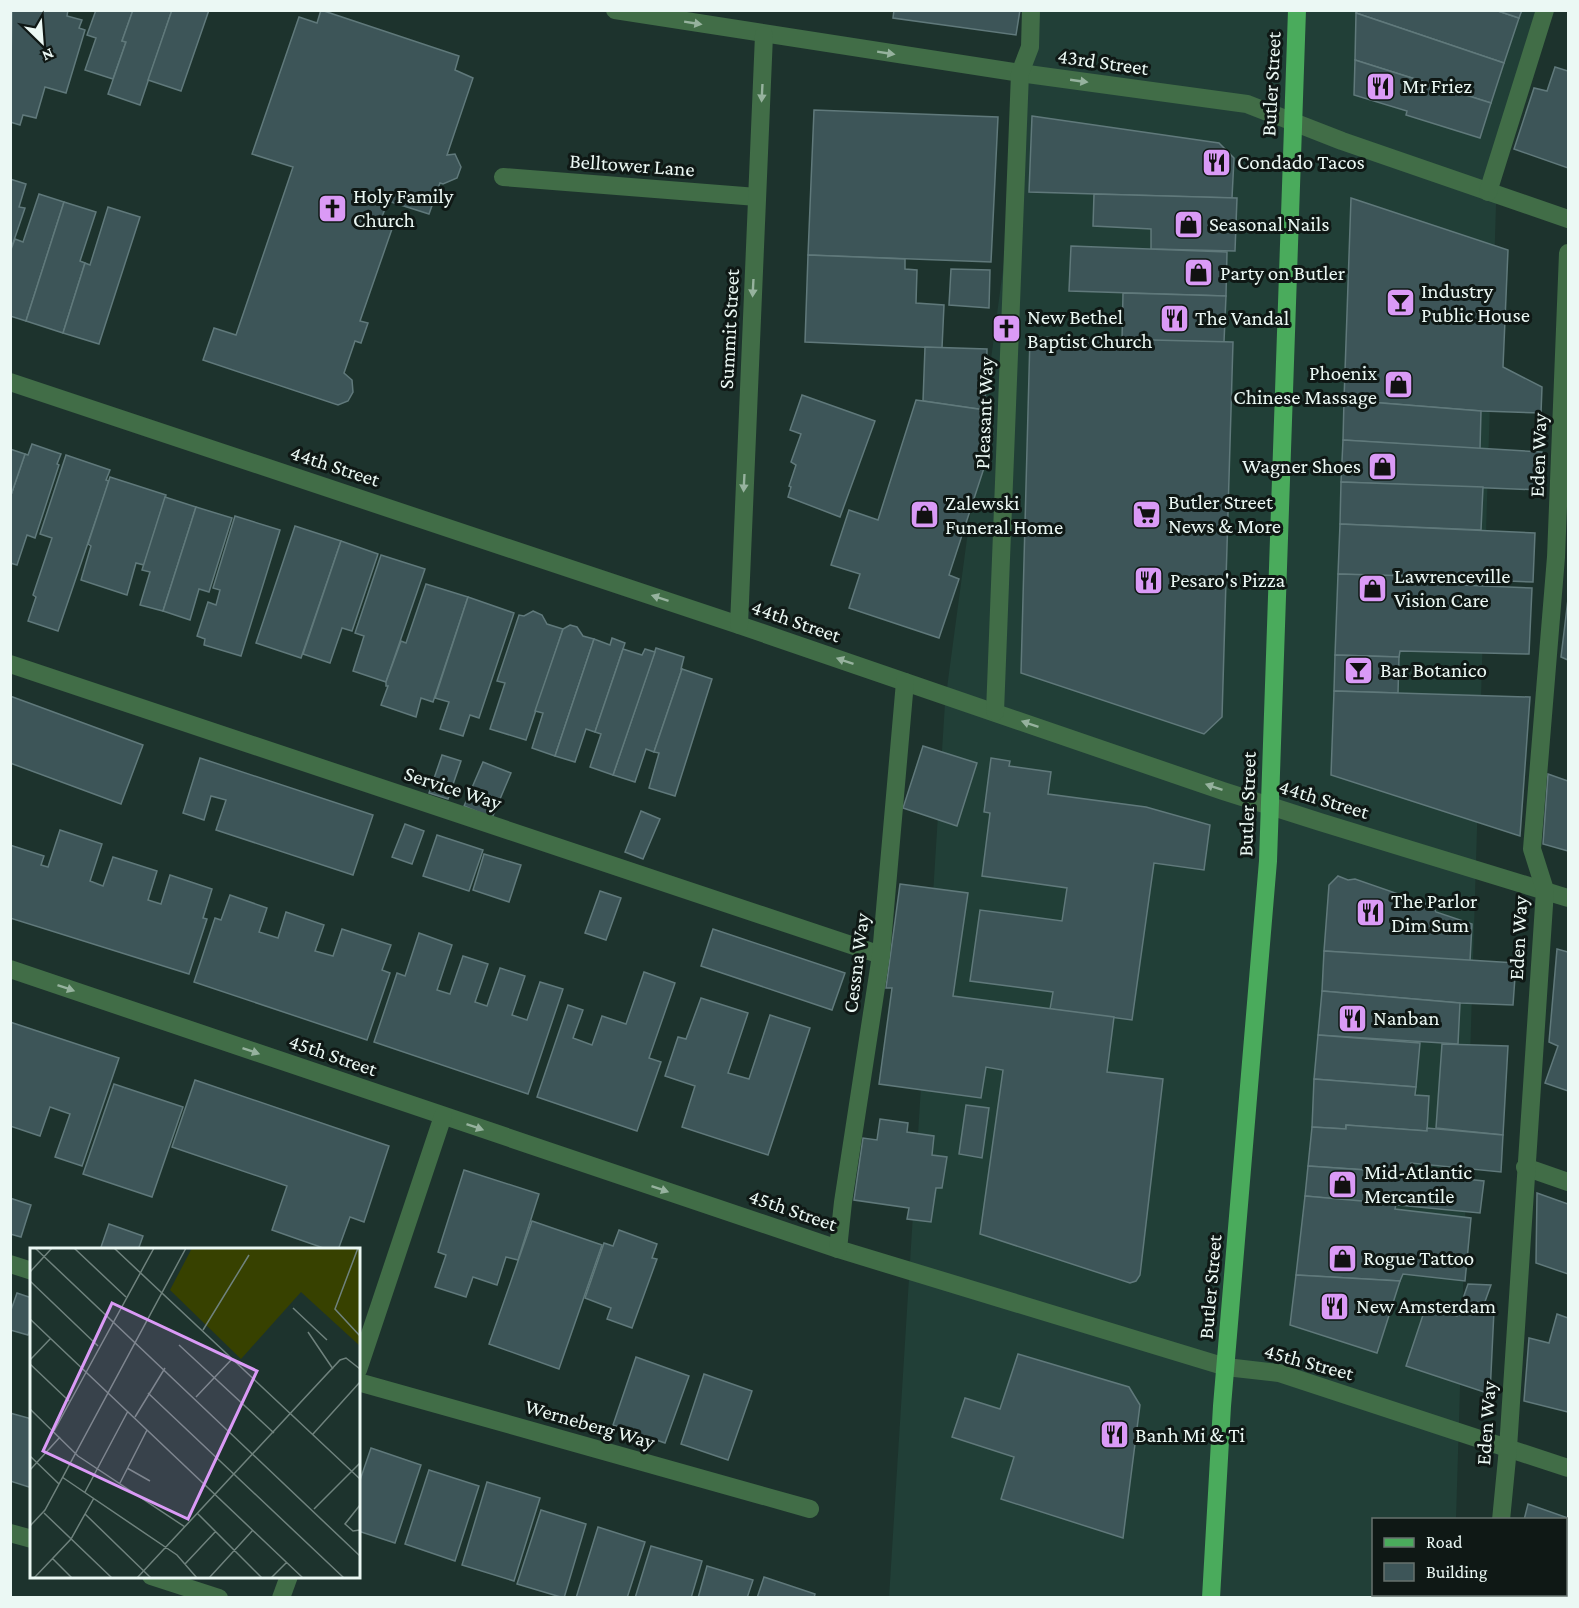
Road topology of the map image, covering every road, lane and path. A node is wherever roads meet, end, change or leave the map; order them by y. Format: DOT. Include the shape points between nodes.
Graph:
graph roads {
  1 [pos="615,10"];
  2 [pos="1031,10"];
  3 [pos="1297,10"];
  4 [pos="1545,10"];
  5 [pos="764,35"];
  6 [pos="1020,73"];
  7 [pos="1292,121"];
  8 [pos="503,177"];
  9 [pos="1488,192"];
  10 [pos="757,197"];
  11 [pos="1569,219"];
  12 [pos="1569,253"];
  13 [pos="10,382"];
  14 [pos="1562,559"];
  15 [pos="739,625"];
  16 [pos="10,664"];
  17 [pos="905,682"];
  18 [pos="995,712"];
  19 [pos="1269,806"];
  20 [pos="1545,890"];
  21 [pos="1569,898"];
  22 [pos="881,955"];
  23 [pos="10,969"];
  24 [pos="443,1116"];
  25 [pos="1525,1167"];
  26 [pos="1569,1182"];
  27 [pos="838,1249"];
  28 [pos="10,1264"];
  29 [pos="30,1270"];
  30 [pos="360,1364"];
  31 [pos="1226,1367"];
  32 [pos="360,1383"];
  33 [pos="1508,1448"];
  34 [pos="1569,1468"];
  35 [pos="810,1509"];
  36 [pos="1501,1518"];
  37 [pos="10,1533"];
  38 [pos="30,1538"];
  39 [pos="157,1578"];
  40 [pos="288,1578"];
  41 [pos="219,1598"];
  42 [pos="281,1598"];
  43 [pos="1210,1598"];
  1 -- 5 [label="street, 43rd Street, one-way"];
  2 -- 6 [label="street, Pleasant Way" via="1030,47"];
  3 -- 7 [label="main road, Butler Street"];
  4 -- 9 [label="street"];
  5 -- 6 [label="street, 43rd Street, one-way"];
  5 -- 10 [label="street, Summit Street, one-way"];
  6 -- 7 [label="street, 43rd Street, one-way" via="1247,104"];
  6 -- 18 [label="street, Pleasant Way"];
  7 -- 9 [label="street, 43rd Street"];
  7 -- 19 [label="main road, Butler Street"];
  8 -- 10 [label="street, Belltower Lane"];
  9 -- 11 [label="street, 43rd Street"];
  10 -- 15 [label="street, Summit Street, one-way"];
  12 -- 14 [label="street, Eden Way"];
  15 -- 13 [label="street, 44th Street, one-way"];
  14 -- 20 [label="street, Eden Way" via="1532,849"];
  17 -- 15 [label="street, 44th Street, one-way"];
  16 -- 22 [label="street, Service Way"];
  17 -- 18 [label="street, 44th Street"];
  17 -- 22 [label="street, Cessna Way"];
  19 -- 18 [label="street, 44th Street, one-way"];
  19 -- 20 [label="street, 44th Street"];
  19 -- 31 [label="main road, Butler Street" via="1268,861"];
  20 -- 21 [label="street, 44th Street"];
  20 -- 25 [label="street, Eden Way"];
  22 -- 27 [label="street, Cessna Way"];
  23 -- 24 [label="street, 45th Street, one-way"];
  24 -- 27 [label="street, 45th Street, one-way"];
  24 -- 30 [label="street"];
  25 -- 26 [label="street"];
  25 -- 33 [label="street, Eden Way"];
  27 -- 31 [label="street, 45th Street"];
  28 -- 29 [label="street"];
  31 -- 33 [label="street, 45th Street" via="1279,1373"];
  31 -- 43 [label="main road, Butler Street"];
  32 -- 35 [label="street, Werneberg Way"];
  33 -- 34 [label="street, 45th Street"];
  33 -- 36 [label="street, Eden Way"];
  37 -- 38 [label="street"];
  39 -- 41 [label="street"];
  40 -- 42 [label="street"];
}
